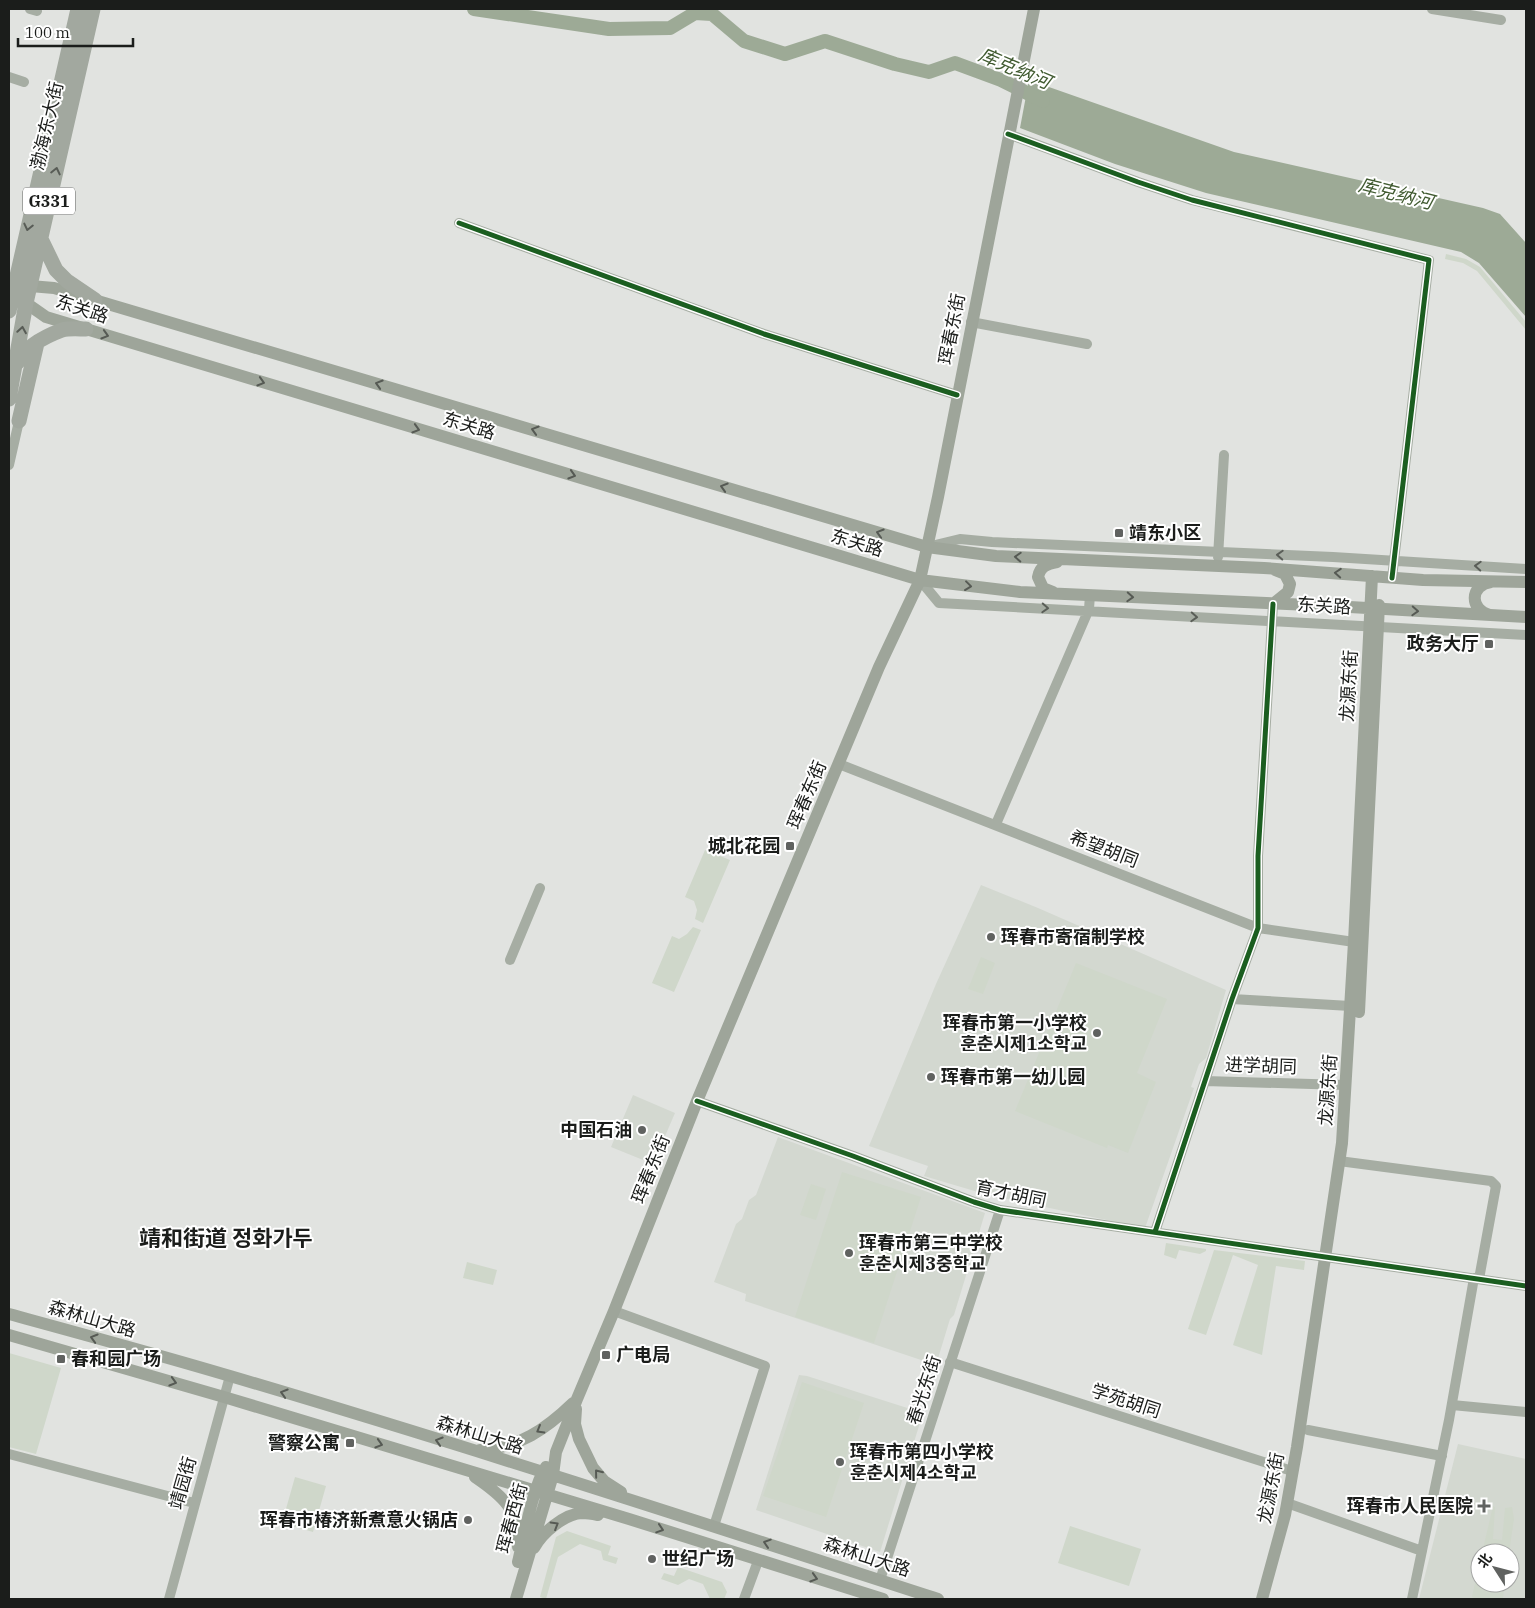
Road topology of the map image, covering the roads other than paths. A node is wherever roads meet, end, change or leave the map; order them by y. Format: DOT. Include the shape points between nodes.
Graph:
graph roads {
  1 [pos="78,9"];
  2 [pos="93,9"];
  3 [pos="1034,9"];
  4 [pos="1432,9"];
  5 [pos="1502,20"];
  6 [pos="9,77"];
  7 [pos="24,82"];
  8 [pos="1009,131"];
  9 [pos="459,223"];
  10 [pos="41,239"];
  11 [pos="18,283"];
  12 [pos="95,300"];
  13 [pos="14,304"];
  14 [pos="971,322"];
  15 [pos="86,329"];
  16 [pos="37,343"];
  17 [pos="1087,344"];
  18 [pos="16,368"];
  19 [pos="957,395"];
  20 [pos="9,396"];
  21 [pos="19,421"];
  22 [pos="1224,455"];
  23 [pos="9,465"];
  24 [pos="927,547"];
  25 [pos="1218,552"];
  26 [pos="1070,559"];
  27 [pos="1394,562"];
  28 [pos="1217,566"];
  29 [pos="1264,568"];
  30 [pos="1526,569"];
  31 [pos="1381,577"];
  32 [pos="920,580"];
  33 [pos="1501,581"];
  34 [pos="1526,582"];
  35 [pos="1063,594"];
  36 [pos="1090,595"];
  37 [pos="1273,604"];
  38 [pos="1375,609"];
  39 [pos="1088,611"];
  40 [pos="1494,616"];
  41 [pos="1526,617"];
  42 [pos="1272,621"];
  43 [pos="1374,627"];
  44 [pos="1526,635"];
  45 [pos="839,764"];
  46 [pos="996,824"];
  47 [pos="540,888"];
  48 [pos="1258,928"];
  49 [pos="1359,943"];
  50 [pos="510,960"];
  51 [pos="1232,999"];
  52 [pos="1350,1006"];
  53 [pos="1205,1081"];
  54 [pos="1346,1085"];
  55 [pos="698,1101"];
  56 [pos="1343,1161"];
  57 [pos="1000,1210"];
  58 [pos="1155,1232"];
  59 [pos="1329,1257"];
  60 [pos="1476,1278"];
  61 [pos="1526,1286"];
  62 [pos="614,1311"];
  63 [pos="9,1314"];
  64 [pos="9,1335"];
  65 [pos="950,1362"];
  66 [pos="230,1376"];
  67 [pos="224,1397"];
  68 [pos="577,1399"];
  69 [pos="1452,1405"];
  70 [pos="1526,1412"];
  71 [pos="1308,1430"];
  72 [pos="470,1450"];
  73 [pos="556,1452"];
  74 [pos="9,1454"];
  75 [pos="1442,1456"];
  76 [pos="465,1470"];
  77 [pos="1292,1471"];
  78 [pos="548,1474"];
  79 [pos="541,1492"];
  80 [pos="194,1502"];
  81 [pos="636,1502"];
  82 [pos="1291,1505"];
  83 [pos="629,1518"];
  84 [pos="714,1526"];
  85 [pos="1422,1550"];
  86 [pos="758,1561"];
  87 [pos="526,1564"];
  88 [pos="514,1577"];
  89 [pos="880,1580"];
  90 [pos="169,1599"];
  91 [pos="508,1599"];
  92 [pos="516,1599"];
  93 [pos="744,1599"];
  94 [pos="883,1599"];
  95 [pos="938,1599"];
  96 [pos="1262,1599"];
  97 [pos="1271,1599"];
  98 [pos="1412,1599"];
  1 -- 11 [label="highway, 渤海东大街 / G331, one-way"];
  10 -- 2 [label="highway, 渤海东大街 / G331, one-way"];
  3 -- 8 [label="main road, 珲春东街"];
  4 -- 5 [label="street"];
  6 -- 7 [label="street"];
  8 -- 14 [label="main road, 珲春东街"];
  8 -- 27 [label="street" via="1192,200 1429,260"];
  9 -- 19 [label="street" via="764,334"];
  10 -- 11 [label="highway, 渤海东大街 / G331"];
  10 -- 12 [label="highway" via="56,270 66,281"];
  11 -- 12 [label="main road, 东关路" via="54,288"];
  11 -- 13 [label="highway, 渤海东大街 / G331"];
  24 -- 12 [label="main road, 东关路, one-way"];
  13 -- 15 [label="main road, 东关路"];
  18 -- 13 [label="highway, 渤海东大街 / G331, one-way"];
  14 -- 17 [label="street"];
  14 -- 19 [label="main road, 珲春东街"];
  15 -- 16 [label="highway" via="64,330"];
  15 -- 32 [label="main road, 东关路, one-way"];
  16 -- 18 [label="highway" via="21,356"];
  16 -- 21 [label="highway"];
  18 -- 20 [label="highway, 渤海东大街 / G331"];
  19 -- 24 [label="main road, 珲春东街"];
  21 -- 23 [label="street"];
  22 -- 25 [label="street"];
  24 -- 25 [label="street" via="960,539"];
  26 -- 24 [label="main road, 东关路, one-way" via="996,556"];
  24 -- 32 [label="main road, 珲春东街"];
  27 -- 25 [label="street, one-way"];
  25 -- 28 [label="street"];
  26 -- 28 [label="main road, 东关路"];
  26 -- 35 [label="main road" via="1045,565 1039,572 1043,588"];
  30 -- 27 [label="street, one-way"];
  27 -- 31 [label="street"];
  28 -- 29 [label="main road, 东关路"];
  31 -- 29 [label="main road, 东关路, one-way"];
  29 -- 37 [label="main road" via="1281,572 1289,580 1288,592"];
  31 -- 33 [label="main road, 东关路"];
  31 -- 38 [label="main road, 龙源东街"];
  32 -- 35 [label="main road, 东关路, one-way"];
  32 -- 39 [label="street, 东关路, one-way" via="939,602"];
  32 -- 45 [label="main road, 珲春东街"];
  33 -- 34 [label="main road, 东关路"];
  33 -- 40 [label="main road" via="1486,583 1475,594 1478,608"];
  35 -- 36 [label="main road, 东关路"];
  36 -- 37 [label="main road, 东关路, one-way"];
  36 -- 39 [label="street"];
  37 -- 38 [label="main road, 东关路"];
  37 -- 42 [label="street"];
  38 -- 40 [label="main road, 东关路, one-way"];
  38 -- 43 [label="main road, 龙源东街"];
  39 -- 42 [label="street, 东关路, one-way"];
  39 -- 46 [label="street"];
  40 -- 41 [label="main road, 东关路"];
  42 -- 43 [label="street, 东关路"];
  42 -- 48 [label="street" via="1258,856"];
  43 -- 44 [label="street, 东关路"];
  43 -- 49 [label="main road, 龙源东街"];
  45 -- 46 [label="street, 希望胡同"];
  45 -- 55 [label="main road, 珲春东街"];
  46 -- 48 [label="street, 希望胡同"];
  47 -- 50 [label="street"];
  48 -- 49 [label="street, 希望胡同"];
  48 -- 51 [label="street"];
  49 -- 52 [label="main road, 龙源东街"];
  49 -- 56 [label="main road, 龙源东街" via="1350,1144"];
  51 -- 52 [label="street"];
  51 -- 53 [label="street"];
  52 -- 54 [label="main road, 龙源东街"];
  53 -- 54 [label="street, 进学胡同"];
  53 -- 58 [label="street"];
  54 -- 56 [label="main road, 龙源东街"];
  55 -- 57 [label="street, 育才胡同"];
  55 -- 62 [label="main road, 珲春东街"];
  56 -- 59 [label="main road, 龙源东街"];
  56 -- 60 [label="street" via="1492,1181 1496,1186"];
  57 -- 58 [label="street, 育才胡同"];
  57 -- 65 [label="street, 春光东街"];
  58 -- 59 [label="street, 育才胡同"];
  59 -- 60 [label="street, 育才胡同"];
  59 -- 71 [label="main road, 龙源东街"];
  59 -- 77 [label="main road, 龙源东街"];
  60 -- 61 [label="street, 育才胡同"];
  60 -- 69 [label="street"];
  62 -- 68 [label="main road, 珲春东街"];
  62 -- 84 [label="street" via="765,1366"];
  66 -- 63 [label="main road, 森林山大路, one-way"];
  64 -- 67 [label="main road, 森林山大路, one-way"];
  65 -- 77 [label="street, 学苑胡同"];
  65 -- 89 [label="street, 春光东街"];
  66 -- 67 [label="street, 靖园街"];
  72 -- 66 [label="main road, 森林山大路, one-way"];
  67 -- 76 [label="main road, 森林山大路, one-way"];
  67 -- 80 [label="street, 靖园街"];
  68 -- 72 [label="main road, one-way" via="542,1430 511,1445"];
  68 -- 73 [label="main road, 珲春东街"];
  81 -- 68 [label="main road, one-way" via="604,1482 593,1468 579,1438"];
  69 -- 70 [label="street"];
  69 -- 75 [label="street"];
  71 -- 75 [label="street"];
  71 -- 82 [label="main road, 龙源东街"];
  72 -- 78 [label="main road, 森林山大路"];
  73 -- 78 [label="main road, 珲春西街"];
  74 -- 80 [label="street"];
  75 -- 85 [label="street"];
  76 -- 79 [label="main road, 森林山大路"];
  76 -- 88 [label="main road" via="498,1493 515,1519 518,1544"];
  77 -- 82 [label="main road, 龙源东街"];
  78 -- 79 [label="main road, 珲春西街"];
  78 -- 81 [label="main road, 森林山大路"];
  79 -- 83 [label="main road, 森林山大路"];
  79 -- 87 [label="main road, 珲春西街"];
  79 -- 88 [label="main road, 珲春西街"];
  80 -- 90 [label="street, 靖园街"];
  81 -- 84 [label="main road, 森林山大路"];
  82 -- 85 [label="street"];
  82 -- 96 [label="main road, 龙源东街"];
  82 -- 97 [label="main road, 龙源东街"];
  83 -- 86 [label="main road, 森林山大路, one-way"];
  87 -- 83 [label="main road, one-way" via="538,1540 549,1529 572,1516 582,1513"];
  89 -- 84 [label="main road, 森林山大路, one-way"];
  85 -- 98 [label="street"];
  86 -- 93 [label="street"];
  86 -- 94 [label="main road, 森林山大路, one-way"];
  87 -- 92 [label="main road, 珲春西街"];
  88 -- 91 [label="main road, 珲春西街"];
  89 -- 95 [label="main road, 森林山大路"];
}
